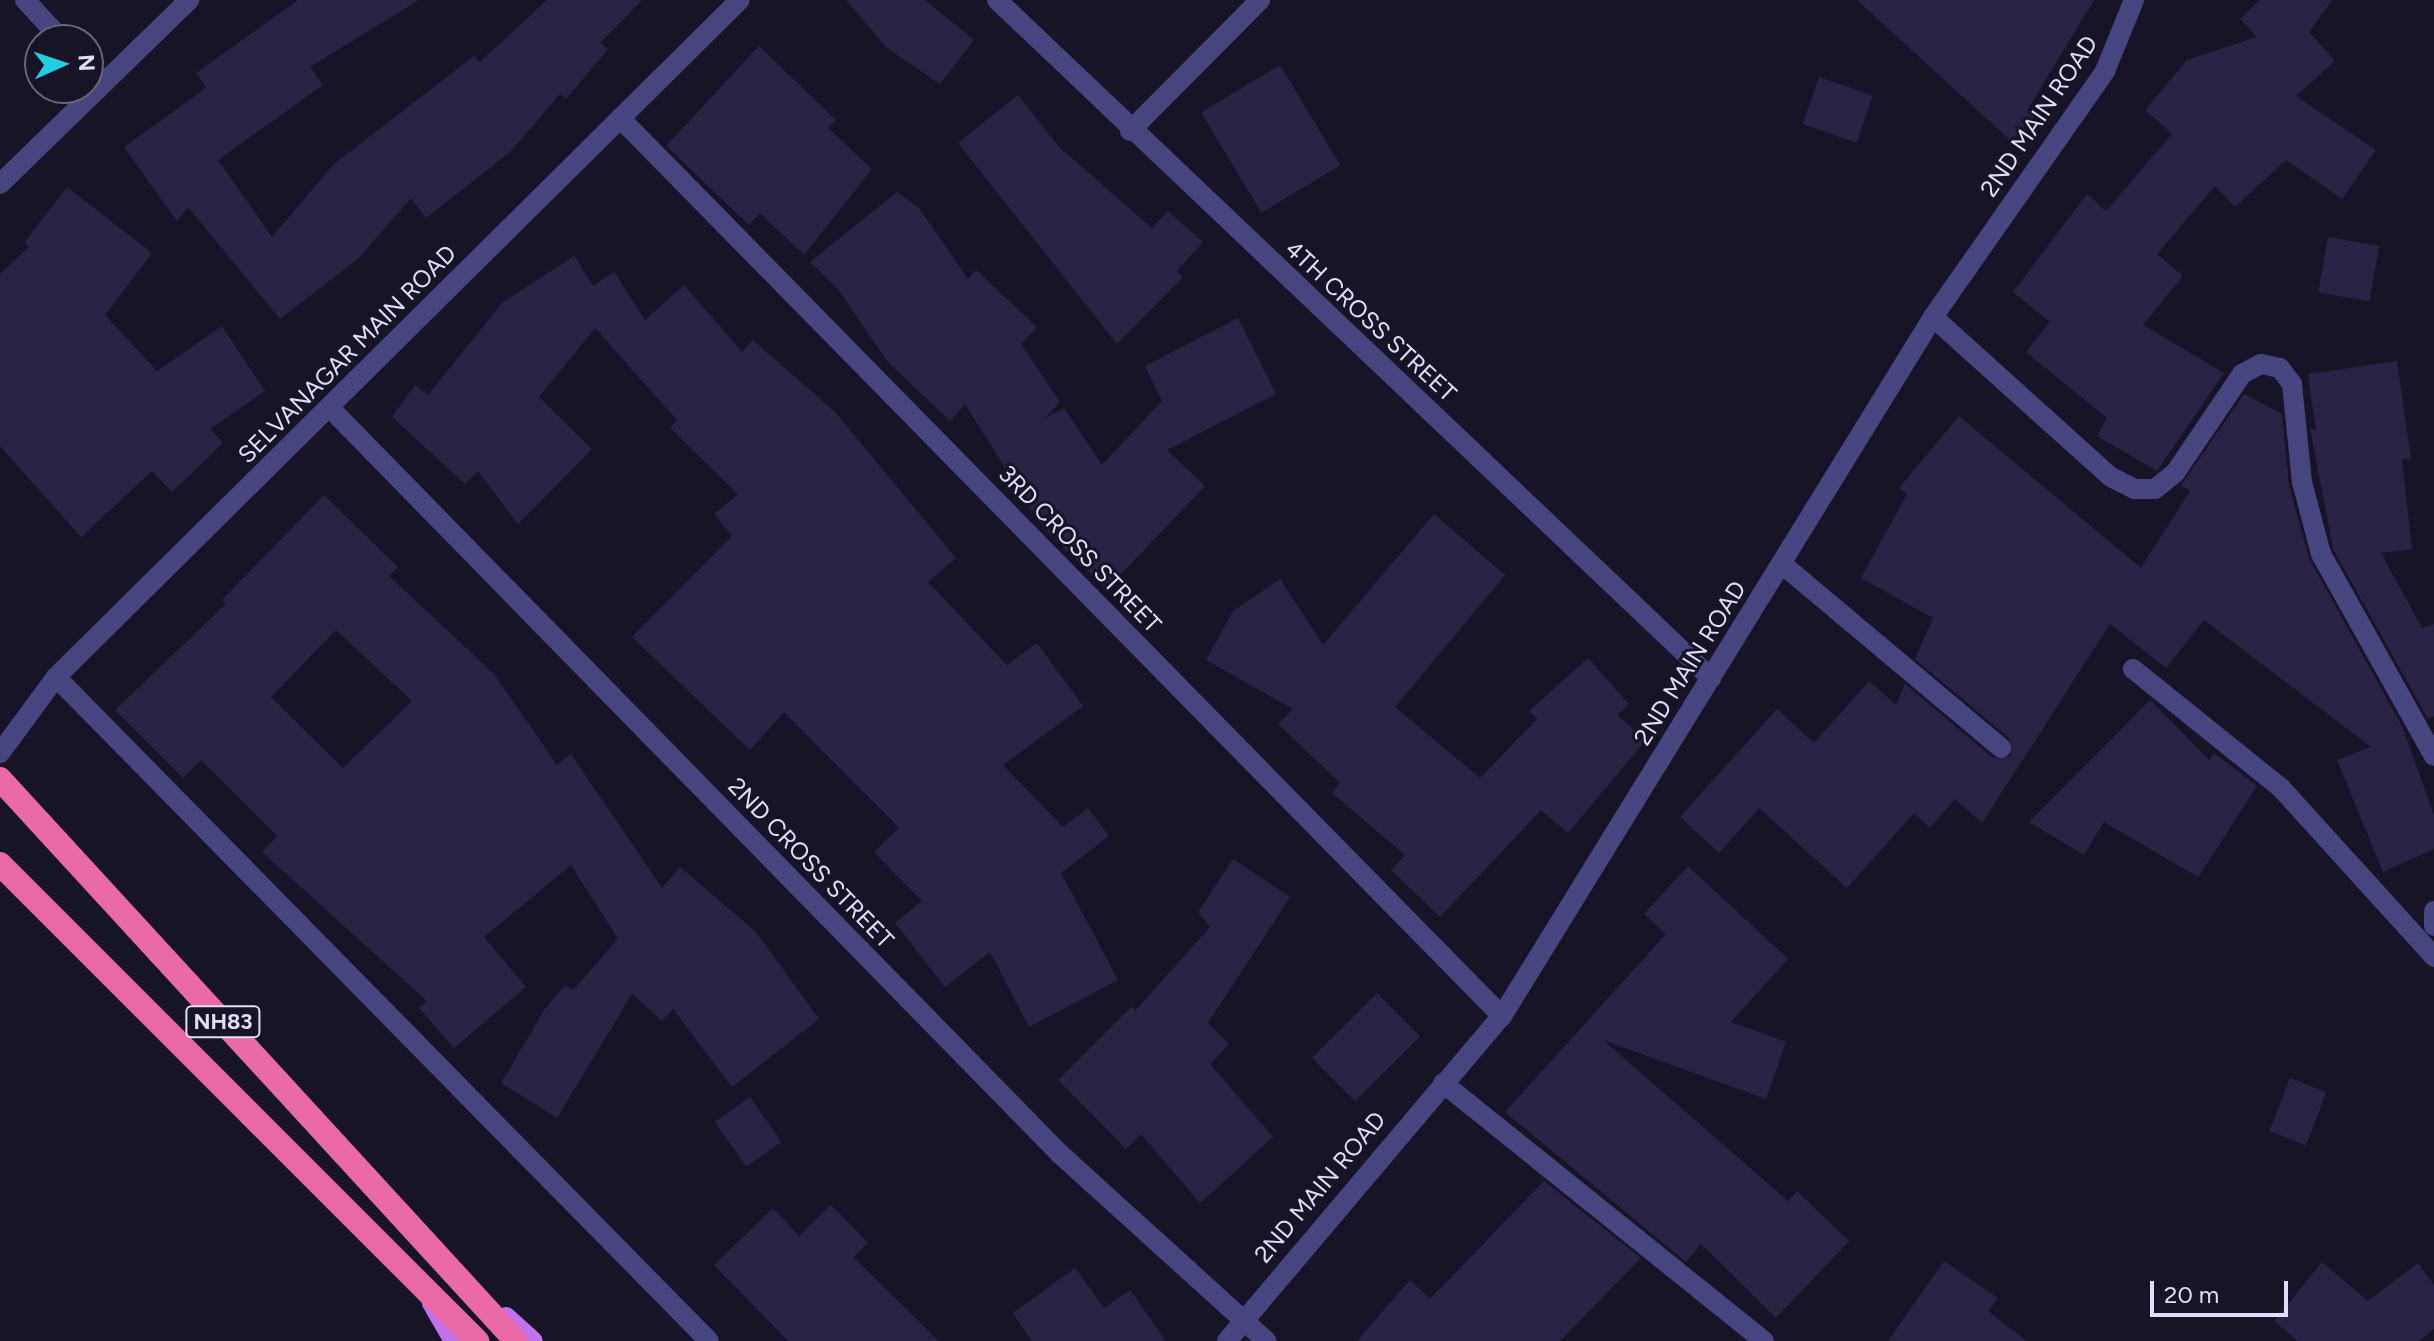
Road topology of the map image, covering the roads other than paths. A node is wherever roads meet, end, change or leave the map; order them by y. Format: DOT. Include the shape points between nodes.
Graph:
graph roads {
  1 [pos="25,0"];
  2 [pos="189,0"];
  3 [pos="740,0"];
  4 [pos="997,0"];
  5 [pos="1260,0"];
  6 [pos="2134,0"];
  7 [pos="47,24"];
  8 [pos="104,66"];
  9 [pos="68,104"];
  10 [pos="620,118"];
  11 [pos="1130,131"];
  12 [pos="0,184"];
  13 [pos="1933,317"];
  14 [pos="330,408"];
  15 [pos="1782,564"];
  16 [pos="2133,669"];
  17 [pos="56,677"];
  18 [pos="1711,678"];
  19 [pos="2001,748"];
  20 [pos="0,753"];
  21 [pos="2434,756"];
  22 [pos="0,779"];
  23 [pos="0,864"];
  24 [pos="2434,911"];
  25 [pos="2434,926"];
  26 [pos="2434,957"];
  27 [pos="1502,1016"];
  28 [pos="1443,1083"];
  29 [pos="445,1265"];
  30 [pos="422,1284"];
  31 [pos="1244,1320"];
  32 [pos="454,1341"];
  33 [pos="477,1341"];
  34 [pos="516,1341"];
  35 [pos="533,1341"];
  36 [pos="709,1341"];
  37 [pos="1227,1341"];
  38 [pos="1266,1341"];
  39 [pos="1764,1341"];
  1 -- 7 [label="street"];
  2 -- 8 [label="street"];
  3 -- 10 [label="street, SELVANAGAR MAIN ROAD"];
  4 -- 11 [label="street, 4TH CROSS STREET"];
  5 -- 11 [label="street"];
  6 -- 13 [label="street, 2ND MAIN ROAD" via="2105,71"];
  9 -- 12 [label="street"];
  10 -- 14 [label="street, SELVANAGAR MAIN ROAD"];
  10 -- 27 [label="street, 3RD CROSS STREET"];
  11 -- 18 [label="street, 4TH CROSS STREET"];
  13 -- 15 [label="street, 2ND MAIN ROAD"];
  13 -- 21 [label="street" via="2111,477 2135,489 2155,489 2175,473 2242,374 2261,364 2280,368 2292,384 2302,482 2321,554"];
  14 -- 17 [label="street, SELVANAGAR MAIN ROAD"];
  14 -- 31 [label="street, 2ND CROSS STREET" via="1059,1153"];
  15 -- 18 [label="street, 2ND MAIN ROAD"];
  15 -- 19 [label="street"];
  16 -- 26 [label="street" via="2281,788"];
  17 -- 20 [label="street, SELVANAGAR MAIN ROAD"];
  17 -- 36 [label="street"];
  18 -- 27 [label="street, 2ND MAIN ROAD"];
  22 -- 29 [label="highway, NH83"];
  23 -- 30 [label="highway, NH83"];
  24 -- 25 [label="street"];
  27 -- 28 [label="street, 2ND MAIN ROAD"];
  28 -- 31 [label="street, 2ND MAIN ROAD"];
  28 -- 39 [label="street"];
  29 -- 34 [label="highway"];
  29 -- 35 [label="main road"];
  30 -- 32 [label="main road, NH83"];
  30 -- 33 [label="highway"];
  31 -- 37 [label="street, 2ND MAIN ROAD"];
  31 -- 38 [label="street, 2ND CROSS STREET"];
}
